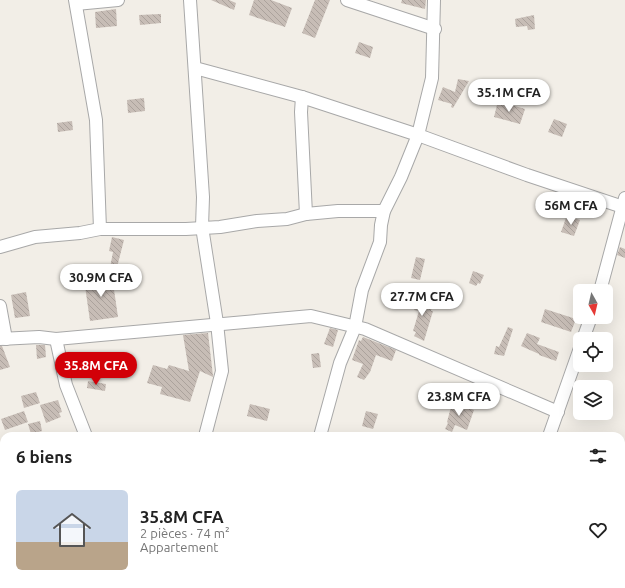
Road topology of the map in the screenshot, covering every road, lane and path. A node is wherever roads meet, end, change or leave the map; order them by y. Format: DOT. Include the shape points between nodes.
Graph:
graph roads {
  1 [pos="118,0"];
  2 [pos="190,0"];
  3 [pos="347,0"];
  4 [pos="434,0"];
  5 [pos="76,2"];
  6 [pos="435,29"];
  7 [pos="195,68"];
  8 [pos="302,97"];
  9 [pos="418,135"];
  10 [pos="624,202"];
  11 [pos="384,211"];
  12 [pos="306,214"];
  13 [pos="202,228"];
  14 [pos="100,229"];
  15 [pos="0,247"];
  16 [pos="602,284"];
  17 [pos="0,306"];
  18 [pos="218,323"];
  19 [pos="355,327"];
  20 [pos="3,339"];
  21 [pos="56,339"];
  22 [pos="573,368"];
  23 [pos="558,412"];
  24 [pos="84,432"];
  25 [pos="205,432"];
  26 [pos="321,432"];
  27 [pos="550,432"];
  1 -- 5 [label="street"];
  2 -- 7 [label="street"];
  3 -- 6 [label="street"];
  4 -- 6 [label="street"];
  5 -- 14 [label="street" via="96,120"];
  6 -- 9 [label="street" via="432,78"];
  7 -- 8 [label="street"];
  7 -- 13 [label="street" via="203,197"];
  8 -- 9 [label="street"];
  8 -- 12 [label="street"];
  9 -- 10 [label="street" via="527,175"];
  9 -- 11 [label="street"];
  10 -- 16 [label="street"];
  11 -- 12 [label="street" via="356,210"];
  11 -- 19 [label="street" via="380,242 362,290"];
  12 -- 13 [label="street" via="287,219"];
  13 -- 14 [label="street"];
  13 -- 18 [label="street"];
  14 -- 15 [label="street" via="35,237"];
  17 -- 20 [label="street"];
  18 -- 19 [label="street" via="311,316"];
  18 -- 21 [label="street"];
  18 -- 25 [label="street" via="222,371"];
  19 -- 23 [label="street" via="365,329"];
  19 -- 26 [label="street" via="340,363"];
  20 -- 21 [label="street"];
  21 -- 24 [label="street" via="66,385"];
  22 -- 23 [label="street"];
  23 -- 27 [label="street"];
}
